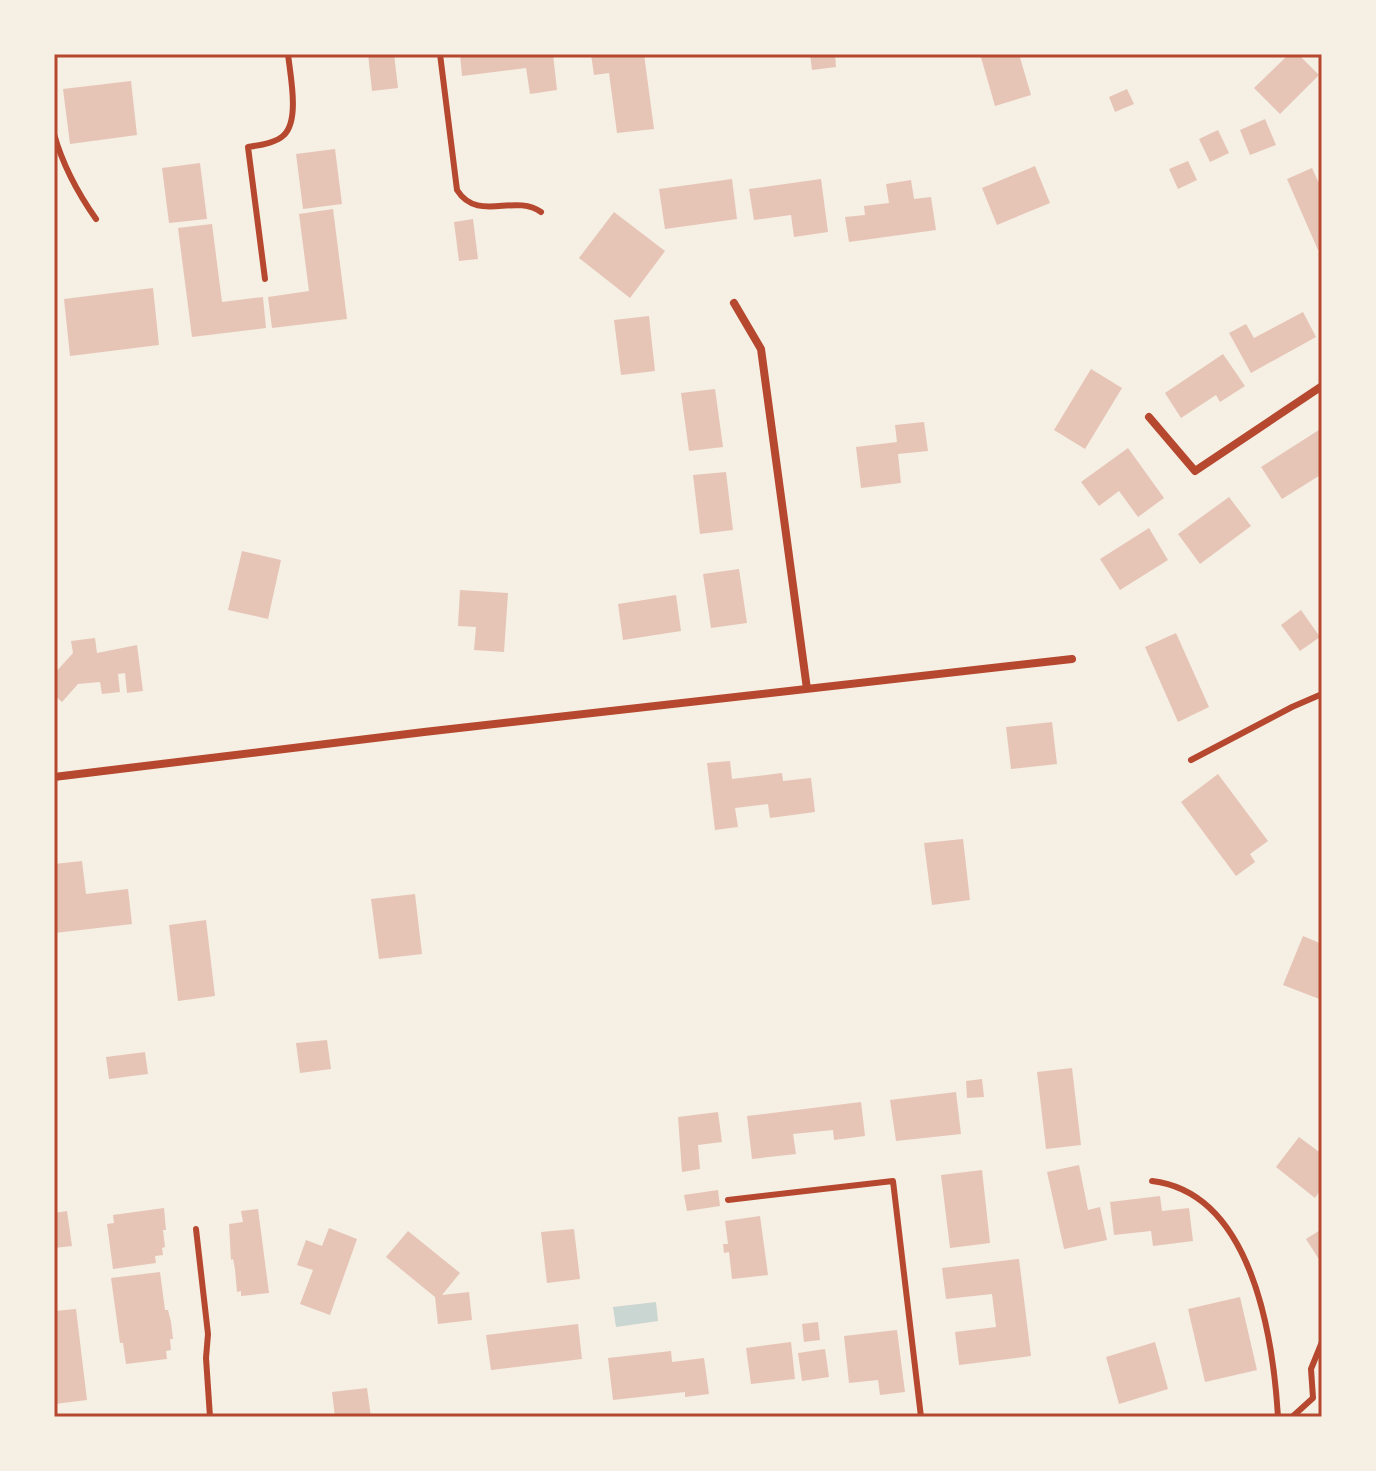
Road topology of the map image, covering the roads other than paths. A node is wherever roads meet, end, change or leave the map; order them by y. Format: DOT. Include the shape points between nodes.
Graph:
graph roads {
  1 [pos="288,54"];
  2 [pos="440,54"];
  3 [pos="54,134"];
  4 [pos="541,212"];
  5 [pos="96,219"];
  6 [pos="265,279"];
  7 [pos="734,303"];
  8 [pos="1322,386"];
  9 [pos="1149,417"];
  10 [pos="1072,659"];
  11 [pos="807,689"];
  12 [pos="1322,694"];
  13 [pos="1191,760"];
  14 [pos="54,777"];
  15 [pos="1152,1181"];
  16 [pos="728,1200"];
  17 [pos="196,1229"];
  18 [pos="1322,1342"];
  19 [pos="210,1417"];
  20 [pos="921,1417"];
  21 [pos="1278,1417"];
  22 [pos="1292,1417"];
  1 -- 6 [label="lane" via="293,119 284,135 248,147"];
  2 -- 4 [label="lane" via="457,190 463,200"];
  3 -- 5 [label="lane" via="75,189"];
  7 -- 11 [label="street" via="761,349"];
  8 -- 9 [label="street" via="1195,471"];
  10 -- 11 [label="street"];
  11 -- 14 [label="street"];
  12 -- 13 [label="lane"];
  15 -- 21 [label="lane" via="1174,1184 1197,1200 1224,1223 1242,1250 1266,1327"];
  16 -- 20 [label="lane" via="893,1181"];
  17 -- 19 [label="lane" via="208,1334"];
  18 -- 22 [label="lane" via="1311,1369 1313,1398"];
}
